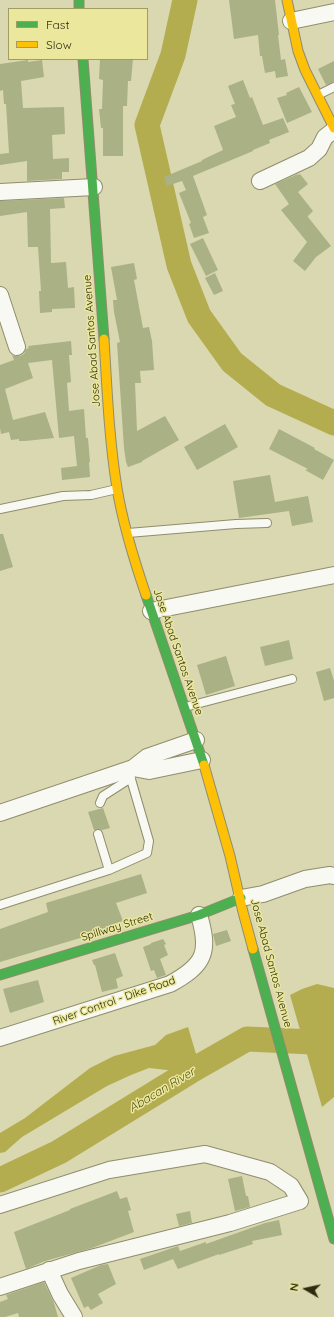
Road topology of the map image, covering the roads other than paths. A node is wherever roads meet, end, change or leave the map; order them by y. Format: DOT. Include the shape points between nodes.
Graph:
graph roads {
  1 [pos="287,0"];
  2 [pos="334,12"];
  3 [pos="291,21"];
  4 [pos="83,60"];
  5 [pos="334,87"];
  6 [pos="317,95"];
  7 [pos="334,129"];
  8 [pos="260,181"];
  9 [pos="94,187"];
  10 [pos="0,192"];
  11 [pos="0,295"];
  12 [pos="17,346"];
  13 [pos="117,489"];
  14 [pos="0,509"];
  15 [pos="267,523"];
  16 [pos="126,533"];
  17 [pos="334,575"];
  18 [pos="151,611"];
  19 [pos="292,679"];
  20 [pos="184,708"];
  21 [pos="196,740"];
  22 [pos="202,760"];
  23 [pos="131,772"];
  24 [pos="100,803"];
  25 [pos="0,814"];
  26 [pos="98,834"];
  27 [pos="109,870"];
  28 [pos="334,876"];
  29 [pos="0,905"];
  30 [pos="242,905"];
  31 [pos="199,915"];
  32 [pos="0,975"];
  33 [pos="0,1038"];
  34 [pos="0,1205"];
  35 [pos="334,1239"];
  36 [pos="50,1270"];
  37 [pos="0,1287"];
  38 [pos="74,1317"];
  1 -- 3 [label="main road"];
  2 -- 3 [label="street"];
  3 -- 6 [label="main road" via="298,51"];
  4 -- 9 [label="main road, Jose Abad Santos Avenue"];
  5 -- 6 [label="lane"];
  6 -- 7 [label="main road"];
  7 -- 8 [label="street" via="309,158"];
  9 -- 10 [label="street"];
  9 -- 13 [label="main road, Jose Abad Santos Avenue" via="108,398"];
  11 -- 12 [label="street"];
  13 -- 14 [label="lane" via="91,495 63,496"];
  13 -- 16 [label="main road, Jose Abad Santos Avenue"];
  15 -- 16 [label="lane"];
  16 -- 18 [label="main road, Jose Abad Santos Avenue"];
  17 -- 18 [label="street"];
  18 -- 20 [label="main road, Jose Abad Santos Avenue"];
  19 -- 20 [label="lane"];
  20 -- 21 [label="main road, Jose Abad Santos Avenue"];
  21 -- 22 [label="main road, Jose Abad Santos Avenue"];
  21 -- 23 [label="street" via="147,757"];
  22 -- 23 [label="street" via="149,771"];
  22 -- 30 [label="main road, Jose Abad Santos Avenue"];
  23 -- 24 [label="lane" via="103,796"];
  23 -- 25 [label="street"];
  23 -- 27 [label="lane" via="149,841 147,853"];
  26 -- 27 [label="lane"];
  27 -- 29 [label="lane"];
  28 -- 30 [label="street" via="305,879 263,894"];
  30 -- 31 [label="main road, Spillway Street"];
  30 -- 35 [label="main road, Jose Abad Santos Avenue"];
  31 -- 32 [label="main road, Spillway Street"];
  31 -- 33 [label="street, River Control - Dike Road" via="205,945 201,958 185,976 170,984"];
  34 -- 36 [label="street" via="109,1170 205,1154 270,1172 291,1186 300,1201 230,1223"];
  36 -- 37 [label="street"];
  36 -- 38 [label="street" via="60,1294"];
}
